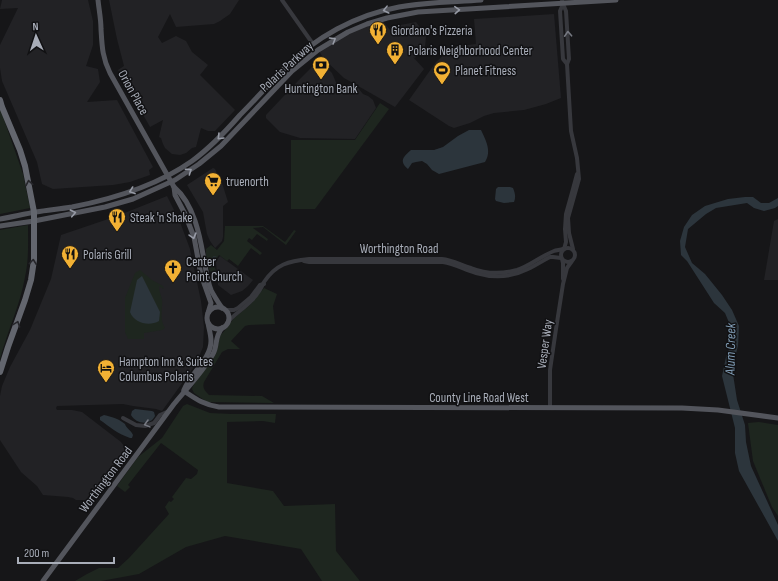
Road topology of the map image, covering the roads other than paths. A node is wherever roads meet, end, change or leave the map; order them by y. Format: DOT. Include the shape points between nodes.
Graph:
graph roads {
  1 [pos="98,0"];
  2 [pos="282,0"];
  3 [pos="481,0"];
  4 [pos="616,0"];
  5 [pos="441,2"];
  6 [pos="562,2"];
  7 [pos="313,44"];
  8 [pos="0,100"];
  9 [pos="578,169"];
  10 [pos="168,175"];
  11 [pos="172,182"];
  12 [pos="174,187"];
  13 [pos="34,212"];
  14 [pos="3,218"];
  15 [pos="34,221"];
  16 [pos="0,226"];
  17 [pos="563,249"];
  18 [pos="573,249"];
  19 [pos="562,259"];
  20 [pos="299,260"];
  21 [pos="572,261"];
  22 [pos="203,282"];
  23 [pos="264,284"];
  24 [pos="563,284"];
  25 [pos="216,298"];
  26 [pos="224,309"];
  27 [pos="208,313"];
  28 [pos="208,323"];
  29 [pos="227,323"];
  30 [pos="222,328"];
  31 [pos="0,372"];
  32 [pos="184,391"];
  33 [pos="550,408"];
  34 [pos="170,411"];
  35 [pos="123,418"];
  36 [pos="778,418"];
  37 [pos="43,581"];
  1 -- 10 [label="main road, Orion Place" via="106,65"];
  2 -- 7 [label="street"];
  3 -- 5 [label="main road, Polaris Parkway"];
  4 -- 6 [label="main road, Polaris Parkway"];
  5 -- 7 [label="main road, Polaris Parkway, one-way" via="400,7 372,14 344,25"];
  6 -- 9 [label="street" via="566,11 571,131"];
  11 -- 6 [label="main road, Polaris Parkway, one-way" via="221,146 301,63 348,32 378,20 409,14"];
  7 -- 10 [label="main road, Polaris Parkway, one-way" via="284,68 203,153"];
  13 -- 8 [label="highway, one-way" via="25,166"];
  9 -- 17 [label="street" via="566,214 566,242"];
  9 -- 18 [label="street" via="579,179 568,224"];
  10 -- 11 [label="main road, Orion Place"];
  10 -- 13 [label="main road, Polaris Parkway, one-way" via="116,196 71,207"];
  11 -- 12 [label="main road, Orion Place"];
  15 -- 11 [label="main road, Polaris Parkway, one-way" via="118,204"];
  12 -- 22 [label="main road, Orion Place, one-way" via="194,237"];
  12 -- 25 [label="main road, Orion Place" via="180,192 194,219 208,280"];
  13 -- 14 [label="main road, Polaris Parkway"];
  13 -- 15 [label="highway"];
  15 -- 16 [label="main road, Polaris Parkway"];
  31 -- 15 [label="highway, one-way" via="29,289 34,260"];
  17 -- 18 [label="street"];
  17 -- 19 [label="street"];
  17 -- 20 [label="street, Worthington Road" via="525,267 501,273 476,270 442,259"];
  18 -- 21 [label="street" via="575,255"];
  19 -- 20 [label="street, Worthington Road" via="550,257 526,270 495,276 481,275 443,262"];
  19 -- 21 [label="street"];
  19 -- 24 [label="street, Vesper Way"];
  20 -- 23 [label="street, Worthington Road" via="278,267"];
  21 -- 24 [label="street, Vesper Way" via="567,268"];
  22 -- 25 [label="main road"];
  22 -- 27 [label="main road, Orion Place" via="211,303"];
  23 -- 26 [label="street, Worthington Road" via="238,308 233,311"];
  23 -- 29 [label="street, Worthington Road" via="254,298"];
  24 -- 33 [label="street, Vesper Way" via="550,370"];
  25 -- 26 [label="main road, Orion Place"];
  26 -- 27 [label="main road" via="215,307"];
  26 -- 29 [label="main road" via="228,317"];
  27 -- 28 [label="main road"];
  28 -- 30 [label="main road" via="212,327"];
  28 -- 32 [label="main road, Worthington Road" via="211,340 209,350"];
  29 -- 30 [label="main road"];
  30 -- 32 [label="main road, Worthington Road" via="217,335 214,353"];
  32 -- 33 [label="main road, County Line Road West" via="203,403 218,407"];
  32 -- 34 [label="main road, Worthington Road"];
  33 -- 36 [label="main road, County Line Road West" via="682,408"];
  34 -- 35 [label="street, one-way" via="160,415 154,423 145,426 136,425"];
  34 -- 37 [label="main road, Worthington Road"];
}
